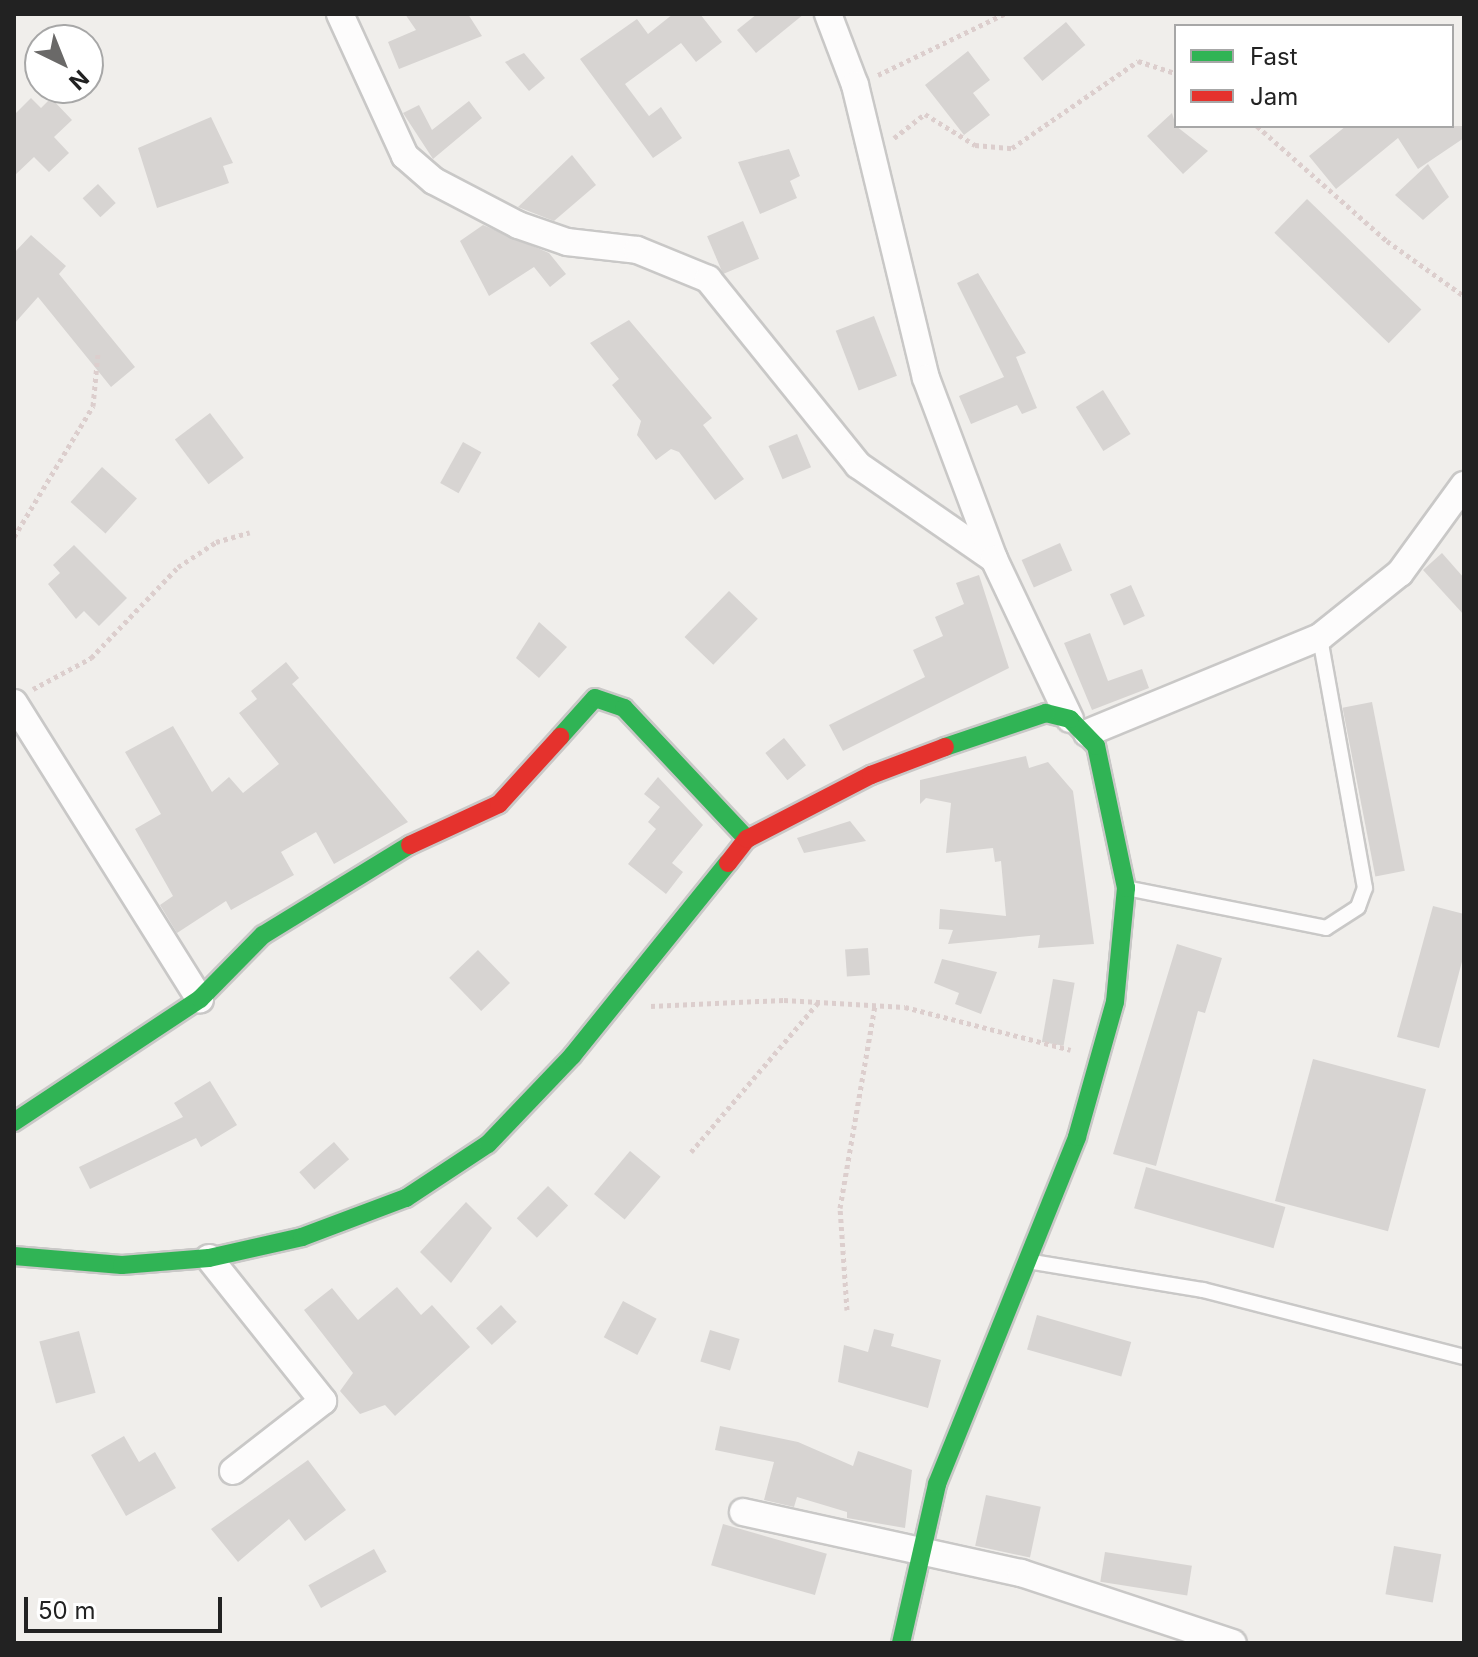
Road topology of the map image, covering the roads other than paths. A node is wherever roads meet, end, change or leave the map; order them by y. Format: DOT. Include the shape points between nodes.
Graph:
graph roads {
  1 [pos="340,14"];
  2 [pos="828,14"];
  3 [pos="1464,485"];
  4 [pos="994,559"];
  5 [pos="1320,637"];
  6 [pos="20,697"];
  7 [pos="1078,726"];
  8 [pos="747,839"];
  9 [pos="1126,888"];
  10 [pos="200,999"];
  11 [pos="14,1122"];
  12 [pos="14,1256"];
  13 [pos="209,1258"];
  14 [pos="1027,1261"];
  15 [pos="1464,1357"];
  16 [pos="233,1471"];
  17 [pos="743,1512"];
  18 [pos="920,1551"];
  19 [pos="901,1643"];
  20 [pos="1233,1643"];
  1 -- 4 [label="street" via="405,156 434,181 518,225 567,242 637,250 708,279 858,465"];
  2 -- 4 [label="street" via="855,85 926,378"];
  3 -- 5 [label="street" via="1400,573"];
  4 -- 7 [label="street"];
  5 -- 7 [label="street"];
  5 -- 9 [label="lane" via="1365,888 1358,907 1326,928"];
  6 -- 10 [label="street"];
  7 -- 8 [label="street" via="1046,713 1014,721 871,775"];
  7 -- 9 [label="street" via="1096,746"];
  8 -- 10 [label="street" via="624,708 595,698 499,804 393,853 263,935"];
  8 -- 13 [label="street" via="611,1006 488,1144 406,1198 302,1237"];
  9 -- 14 [label="street" via="1115,1002 1095,1057 1077,1137"];
  10 -- 11 [label="street"];
  12 -- 13 [label="street" via="122,1265"];
  13 -- 16 [label="street" via="323,1401"];
  14 -- 15 [label="lane" via="1203,1290"];
  14 -- 18 [label="street" via="937,1484"];
  17 -- 18 [label="street"];
  18 -- 19 [label="street"];
  18 -- 20 [label="street" via="1021,1573"];
}
